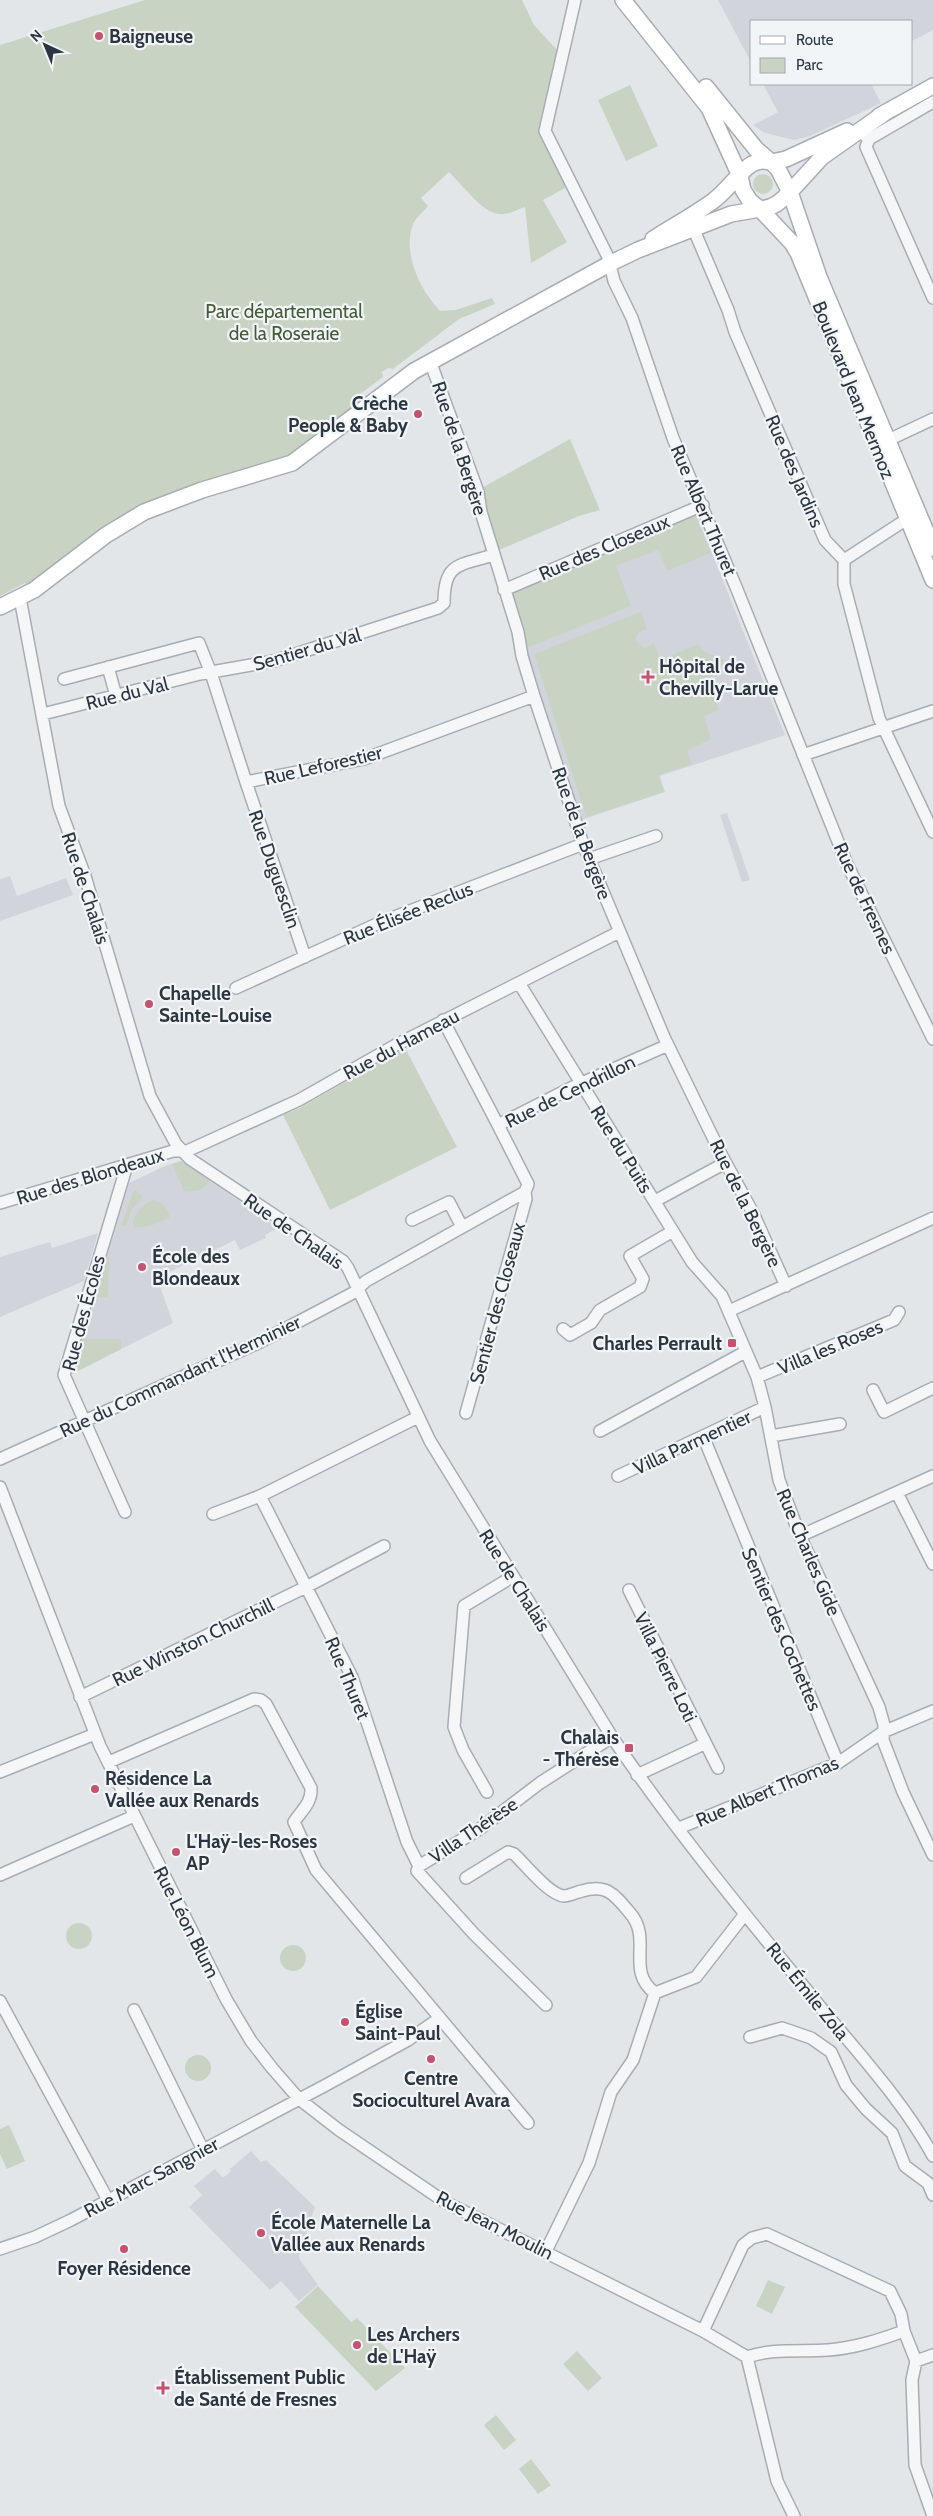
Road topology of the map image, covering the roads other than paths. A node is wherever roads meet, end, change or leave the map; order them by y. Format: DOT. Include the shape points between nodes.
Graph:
graph roads {
  1 [pos="576,0"];
  2 [pos="628,2"];
  3 [pos="933,86"];
  4 [pos="933,102"];
  5 [pos="886,112"];
  6 [pos="865,136"];
  7 [pos="771,162"];
  8 [pos="740,176"];
  9 [pos="790,192"];
  10 [pos="760,209"];
  11 [pos="691,223"];
  12 [pos="611,263"];
  13 [pos="933,298"];
  14 [pos="430,361"];
  15 [pos="933,419"];
  16 [pos="882,443"];
  17 [pos="703,505"];
  18 [pos="907,519"];
  19 [pos="933,548"];
  20 [pos="493,555"];
  21 [pos="844,560"];
  22 [pos="933,580"];
  23 [pos="504,590"];
  24 [pos="20,598"];
  25 [pos="0,607"];
  26 [pos="108,667"];
  27 [pos="211,673"];
  28 [pos="64,679"];
  29 [pos="116,696"];
  30 [pos="534,696"];
  31 [pos="933,710"];
  32 [pos="43,714"];
  33 [pos="884,727"];
  34 [pos="803,755"];
  35 [pos="246,782"];
  36 [pos="933,832"];
  37 [pos="656,836"];
  38 [pos="583,844"];
  39 [pos="589,859"];
  40 [pos="620,932"];
  41 [pos="305,957"];
  42 [pos="519,983"];
  43 [pos="236,988"];
  44 [pos="443,1020"];
  45 [pos="933,1039"];
  46 [pos="668,1045"];
  47 [pos="580,1084"];
  48 [pos="498,1125"];
  49 [pos="180,1151"];
  50 [pos="725,1163"];
  51 [pos="127,1165"];
  52 [pos="525,1192"];
  53 [pos="655,1201"];
  54 [pos="0,1203"];
  55 [pos="933,1218"];
  56 [pos="412,1220"];
  57 [pos="462,1227"];
  58 [pos="673,1231"];
  59 [pos="786,1286"];
  60 [pos="358,1288"];
  61 [pos="729,1311"];
  62 [pos="899,1312"];
  63 [pos="563,1329"];
  64 [pos="745,1352"];
  65 [pos="757,1377"];
  66 [pos="933,1388"];
  67 [pos="873,1390"];
  68 [pos="766,1408"];
  69 [pos="466,1413"];
  70 [pos="418,1417"];
  71 [pos="84,1422"];
  72 [pos="840,1424"];
  73 [pos="600,1431"];
  74 [pos="703,1436"];
  75 [pos="771,1436"];
  76 [pos="0,1459"];
  77 [pos="618,1476"];
  78 [pos="933,1476"];
  79 [pos="0,1487"];
  80 [pos="897,1493"];
  81 [pos="260,1496"];
  82 [pos="125,1512"];
  83 [pos="213,1514"];
  84 [pos="800,1536"];
  85 [pos="384,1546"];
  86 [pos="933,1564"];
  87 [pos="512,1576"];
  88 [pos="306,1587"];
  89 [pos="628,1590"];
  90 [pos="80,1697"];
  91 [pos="933,1711"];
  92 [pos="883,1732"];
  93 [pos="95,1734"];
  94 [pos="612,1737"];
  95 [pos="704,1744"];
  96 [pos="109,1762"];
  97 [pos="838,1763"];
  98 [pos="718,1768"];
  99 [pos="0,1772"];
  100 [pos="637,1775"];
  101 [pos="486,1792"];
  102 [pos="134,1816"];
  103 [pos="679,1828"];
  104 [pos="933,1856"];
  105 [pos="419,1866"];
  106 [pos="0,1875"];
  107 [pos="466,1878"];
  108 [pos="745,1914"];
  109 [pos="655,1993"];
  110 [pos="546,2005"];
  111 [pos="1,2006"];
  112 [pos="134,2010"];
  113 [pos="440,2018"];
  114 [pos="750,2038"];
  115 [pos="299,2099"];
  116 [pos="528,2123"];
  117 [pos="203,2150"];
  118 [pos="933,2156"];
  119 [pos="933,2194"];
  120 [pos="108,2200"];
  121 [pos="0,2249"];
  122 [pos="546,2251"];
  123 [pos="703,2331"];
  124 [pos="904,2331"];
  125 [pos="933,2355"];
  126 [pos="747,2357"];
  127 [pos="916,2362"];
  128 [pos="794,2516"];
  129 [pos="932,2516"];
  1 -- 12 [label="street, Rue Albert Thuret" via="545,131"];
  2 -- 7 [label="main road, Boulevard Jean Mermoz"];
  2 -- 8 [label="main road, Boulevard Jean Mermoz" via="709,108"];
  3 -- 5 [label="main road"];
  4 -- 6 [label="street"];
  5 -- 6 [label="main road"];
  5 -- 7 [label="main road" via="786,159"];
  6 -- 9 [label="main road" via="822,157"];
  6 -- 13 [label="street" via="866,147"];
  7 -- 8 [label="main road" via="756,162"];
  7 -- 9 [label="main road, Boulevard Jean Mermoz"];
  8 -- 10 [label="main road, Boulevard Jean Mermoz" via="746,196"];
  8 -- 11 [label="main road"];
  9 -- 10 [label="main road" via="777,205"];
  9 -- 16 [label="main road, Boulevard Jean Mermoz"];
  10 -- 11 [label="main road"];
  10 -- 16 [label="main road, Boulevard Jean Mermoz" via="798,253"];
  11 -- 12 [label="main road"];
  11 -- 21 [label="street, Rue des Jardins" via="825,540"];
  12 -- 14 [label="main road"];
  12 -- 17 [label="street, Rue Albert Thuret" via="614,281 632,318 673,438"];
  14 -- 20 [label="street, Rue de la Bergère" via="478,492"];
  14 -- 24 [label="main road" via="299,459 144,512 112,531"];
  15 -- 16 [label="street"];
  16 -- 18 [label="main road, Boulevard Jean Mermoz"];
  16 -- 19 [label="main road, Boulevard Jean Mermoz"];
  17 -- 23 [label="street, Rue des Closeaux"];
  17 -- 34 [label="street, Rue Albert Thuret"];
  18 -- 21 [label="street"];
  18 -- 22 [label="main road, Boulevard Jean Mermoz"];
  20 -- 23 [label="street, Rue de la Bergère"];
  20 -- 27 [label="street, Sentier du Val" via="453,568 444,583 444,603 438,608 274,661"];
  21 -- 33 [label="street" via="844,584"];
  23 -- 30 [label="street, Rue de la Bergère"];
  24 -- 25 [label="main road"];
  24 -- 32 [label="street, Rue de Chalais"];
  26 -- 27 [label="street" via="199,643"];
  26 -- 28 [label="street"];
  26 -- 29 [label="street"];
  27 -- 29 [label="street, Rue du Val"];
  27 -- 35 [label="street, Rue Leforestier"];
  29 -- 32 [label="street, Rue du Val"];
  30 -- 35 [label="street, Rue Leforestier" via="364,759"];
  30 -- 38 [label="street, Rue de la Bergère"];
  31 -- 33 [label="street"];
  32 -- 49 [label="street, Rue de Chalais" via="59,806 90,891 150,1096"];
  33 -- 34 [label="street"];
  33 -- 36 [label="street"];
  34 -- 45 [label="street, Rue de Fresnes" via="847,864"];
  35 -- 41 [label="street, Rue Duguesclin"];
  37 -- 39 [label="street"];
  38 -- 39 [label="street, Rue de la Bergère"];
  38 -- 41 [label="street, Rue Élisée Reclus" via="379,923"];
  39 -- 40 [label="street, Rue de la Bergère"];
  40 -- 42 [label="street, Rue du Hameau"];
  40 -- 46 [label="street, Rue de la Bergère"];
  41 -- 43 [label="street, Rue Élisée Reclus"];
  42 -- 44 [label="street, Rue du Hameau"];
  42 -- 47 [label="street, Rue du Puits"];
  44 -- 48 [label="street"];
  44 -- 49 [label="street, Rue du Hameau" via="299,1100 187,1151"];
  46 -- 47 [label="street, Rue de Cendrillon"];
  46 -- 50 [label="street, Rue de la Bergère"];
  47 -- 48 [label="street, Rue de Cendrillon"];
  47 -- 53 [label="street, Rue du Puits"];
  48 -- 52 [label="street, Rue de Cendrillon" via="528,1184"];
  49 -- 51 [label="street, Rue des Blondeaux"];
  49 -- 60 [label="street, Rue de Chalais" via="342,1261"];
  50 -- 53 [label="street"];
  50 -- 59 [label="street, Rue de la Bergère" via="753,1213"];
  51 -- 54 [label="street, Rue des Blondeaux"];
  51 -- 71 [label="street, Rue des Écoles" via="64,1375"];
  52 -- 57 [label="street"];
  52 -- 69 [label="street, Sentier des Closeaux" via="526,1199"];
  53 -- 58 [label="street, Rue du Puits"];
  55 -- 59 [label="street"];
  56 -- 57 [label="street" via="449,1202"];
  57 -- 60 [label="street"];
  58 -- 61 [label="street, Rue du Puits" via="692,1262 722,1296"];
  58 -- 63 [label="street" via="630,1256 643,1279 640,1287 600,1310 591,1323 570,1335"];
  59 -- 61 [label="street"];
  60 -- 70 [label="street, Rue de Chalais"];
  60 -- 71 [label="street, Rue du Commandant l'Herminier" via="260,1342"];
  61 -- 64 [label="street, Rue Charles Gide"];
  62 -- 65 [label="street, Villa les Roses" via="894,1320"];
  64 -- 65 [label="street, Rue Charles Gide"];
  64 -- 73 [label="street"];
  65 -- 68 [label="street, Rue Charles Gide"];
  66 -- 67 [label="street" via="884,1412"];
  68 -- 74 [label="street, Villa Parmentier"];
  68 -- 75 [label="street, Rue Charles Gide"];
  70 -- 81 [label="street"];
  70 -- 87 [label="street, Rue de Chalais"];
  71 -- 76 [label="street, Rue du Commandant l'Herminier"];
  71 -- 82 [label="street, Rue des Écoles"];
  72 -- 75 [label="street"];
  74 -- 77 [label="street, Villa Parmentier"];
  74 -- 97 [label="street, Sentier des Cochettes"];
  75 -- 84 [label="street, Rue Charles Gide" via="778,1480"];
  78 -- 80 [label="street"];
  79 -- 90 [label="street, Rue Léon Blum"];
  80 -- 84 [label="street"];
  80 -- 86 [label="street"];
  81 -- 83 [label="street"];
  81 -- 88 [label="street, Rue Thuret"];
  84 -- 92 [label="street, Rue Charles Gide" via="878,1707"];
  85 -- 88 [label="street, Rue Winston Churchill"];
  87 -- 94 [label="street, Rue de Chalais"];
  87 -- 101 [label="street" via="464,1606 454,1727"];
  88 -- 90 [label="street, Rue Winston Churchill"];
  88 -- 105 [label="street, Rue Thuret" via="352,1677 406,1842"];
  89 -- 95 [label="street, Villa Pierre Loti"];
  90 -- 93 [label="street, Rue Léon Blum"];
  91 -- 92 [label="street, Rue Albert Thomas"];
  92 -- 97 [label="street, Rue Albert Thomas"];
  92 -- 104 [label="street, Rue Charles Gide" via="883,1740 903,1792"];
  93 -- 96 [label="street, Rue Léon Blum"];
  93 -- 99 [label="street"];
  94 -- 100 [label="street, Rue de Chalais"];
  94 -- 105 [label="street, Villa Thérèse" via="540,1783 481,1828"];
  95 -- 98 [label="street, Villa Pierre Loti"];
  95 -- 100 [label="street, Villa Pierre Loti"];
  96 -- 102 [label="street, Rue Léon Blum"];
  96 -- 113 [label="street" via="254,1699 261,1700 311,1788 312,1796 294,1822 316,1870"];
  97 -- 103 [label="street, Rue Albert Thomas"];
  100 -- 103 [label="street, Rue de Chalais"];
  102 -- 106 [label="street"];
  102 -- 115 [label="street, Rue Léon Blum" via="251,2041"];
  103 -- 108 [label="street, Rue Émile Zola"];
  105 -- 110 [label="street, Villa Thérèse" via="417,1871 474,1934"];
  107 -- 109 [label="street" via="508,1852 553,1892 564,1896 594,1888 605,1889 638,1925 641,1939 638,1965 646,1986"];
  108 -- 109 [label="street" via="696,1977"];
  108 -- 118 [label="street, Rue Émile Zola" via="866,2063 923,2137"];
  109 -- 122 [label="street" via="633,2060 611,2092 589,2163"];
  111 -- 120 [label="street"];
  112 -- 117 [label="street"];
  113 -- 115 [label="street, Rue Marc Sangnier" via="403,2043"];
  113 -- 116 [label="street"];
  114 -- 119 [label="street" via="782,2028 811,2038 831,2052 846,2084 866,2109 892,2133 905,2166 928,2183"];
  115 -- 117 [label="street, Rue Marc Sangnier"];
  115 -- 122 [label="street, Rue Jean Moulin" via="445,2202"];
  117 -- 120 [label="street, Rue Marc Sangnier"];
  120 -- 121 [label="street, Rue Marc Sangnier" via="35,2237"];
  122 -- 123 [label="street, Rue Jean Moulin"];
  123 -- 124 [label="street" via="743,2245 752,2238 767,2234 890,2291 901,2314"];
  123 -- 126 [label="street, Rue Jean Moulin"];
  124 -- 126 [label="street" via="860,2347 761,2352"];
  124 -- 127 [label="street"];
  125 -- 127 [label="street"];
  126 -- 128 [label="street" via="777,2481"];
  127 -- 129 [label="street" via="912,2380 915,2465"];
}
